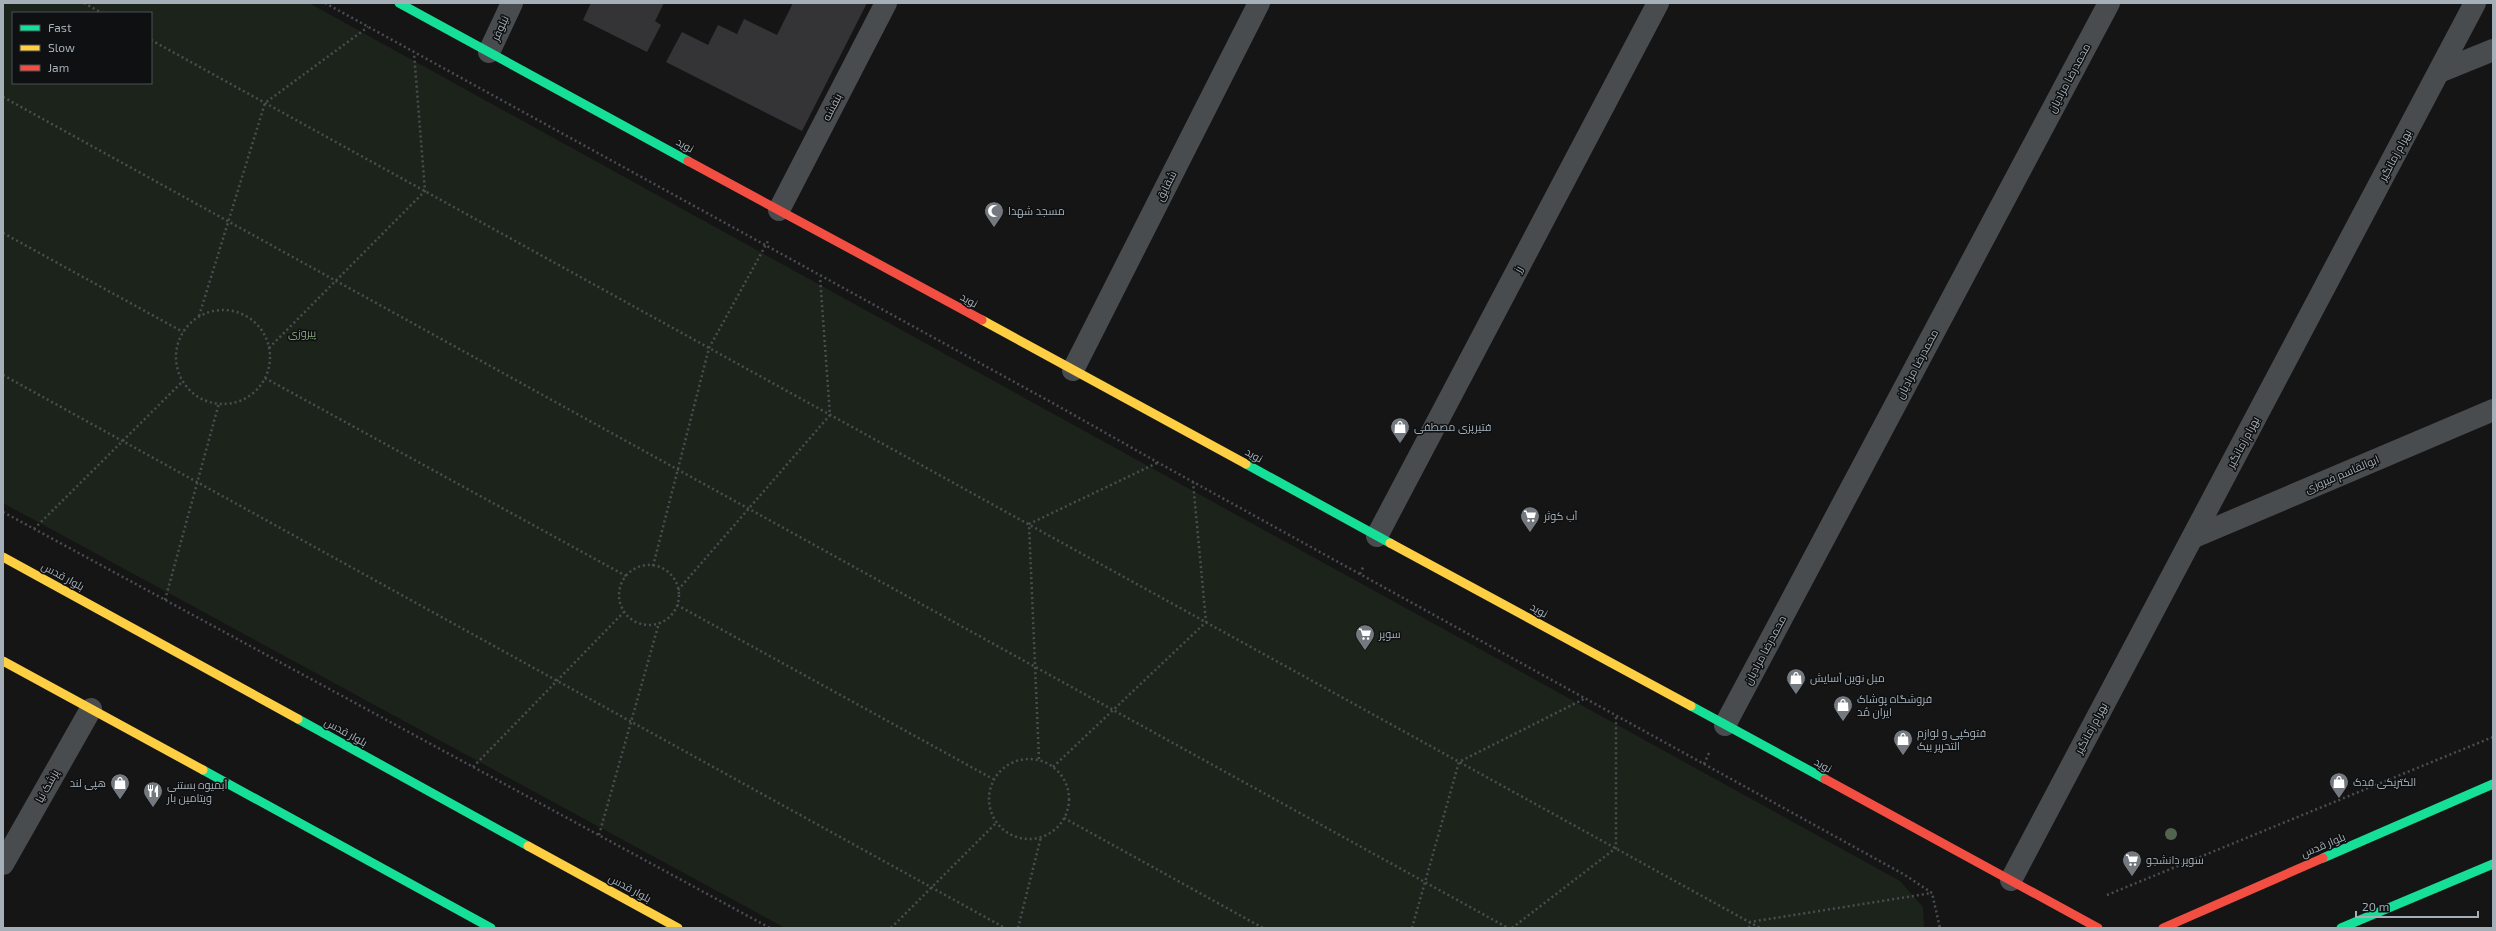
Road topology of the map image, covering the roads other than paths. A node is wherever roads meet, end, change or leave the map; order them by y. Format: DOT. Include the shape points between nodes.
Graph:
graph roads {
  1 [pos="399,3"];
  2 [pos="512,3"];
  3 [pos="886,3"];
  4 [pos="1259,3"];
  5 [pos="1658,3"];
  6 [pos="2109,3"];
  7 [pos="2476,3"];
  8 [pos="2493,50"];
  9 [pos="489,52"];
  10 [pos="2439,72"];
  11 [pos="779,210"];
  12 [pos="1073,370"];
  13 [pos="2493,410"];
  14 [pos="1378,536"];
  15 [pos="2192,538"];
  16 [pos="3,557"];
  17 [pos="3,661"];
  18 [pos="90,709"];
  19 [pos="1725,725"];
  20 [pos="2493,784"];
  21 [pos="3,864"];
  22 [pos="2493,864"];
  23 [pos="2010,880"];
  24 [pos="491,928"];
  25 [pos="678,928"];
  26 [pos="2098,928"];
  27 [pos="2163,928"];
  28 [pos="2341,928"];
  1 -- 9 [label="street, نوید"];
  2 -- 9 [label="street, نیلوفر"];
  3 -- 11 [label="street, بنفشه"];
  4 -- 12 [label="street, شقایق"];
  5 -- 14 [label="street, رز"];
  6 -- 19 [label="street, محمدرضا مرادیان"];
  7 -- 10 [label="street, بهرام زمانگیر"];
  8 -- 10 [label="street"];
  9 -- 11 [label="street, نوید"];
  10 -- 15 [label="street, بهرام زمانگیر"];
  11 -- 12 [label="street, نوید"];
  12 -- 14 [label="street, نوید"];
  13 -- 15 [label="street, ابوالقاسم فیروزی"];
  14 -- 19 [label="street, نوید"];
  15 -- 23 [label="street, بهرام زمانگیر"];
  16 -- 25 [label="street, بلوار قدس"];
  17 -- 18 [label="street"];
  18 -- 21 [label="street, پزشک نیا"];
  18 -- 24 [label="street"];
  19 -- 23 [label="street, نوید"];
  20 -- 27 [label="street, بلوار قدس"];
  22 -- 28 [label="street"];
  23 -- 26 [label="street, نوید"];
}
